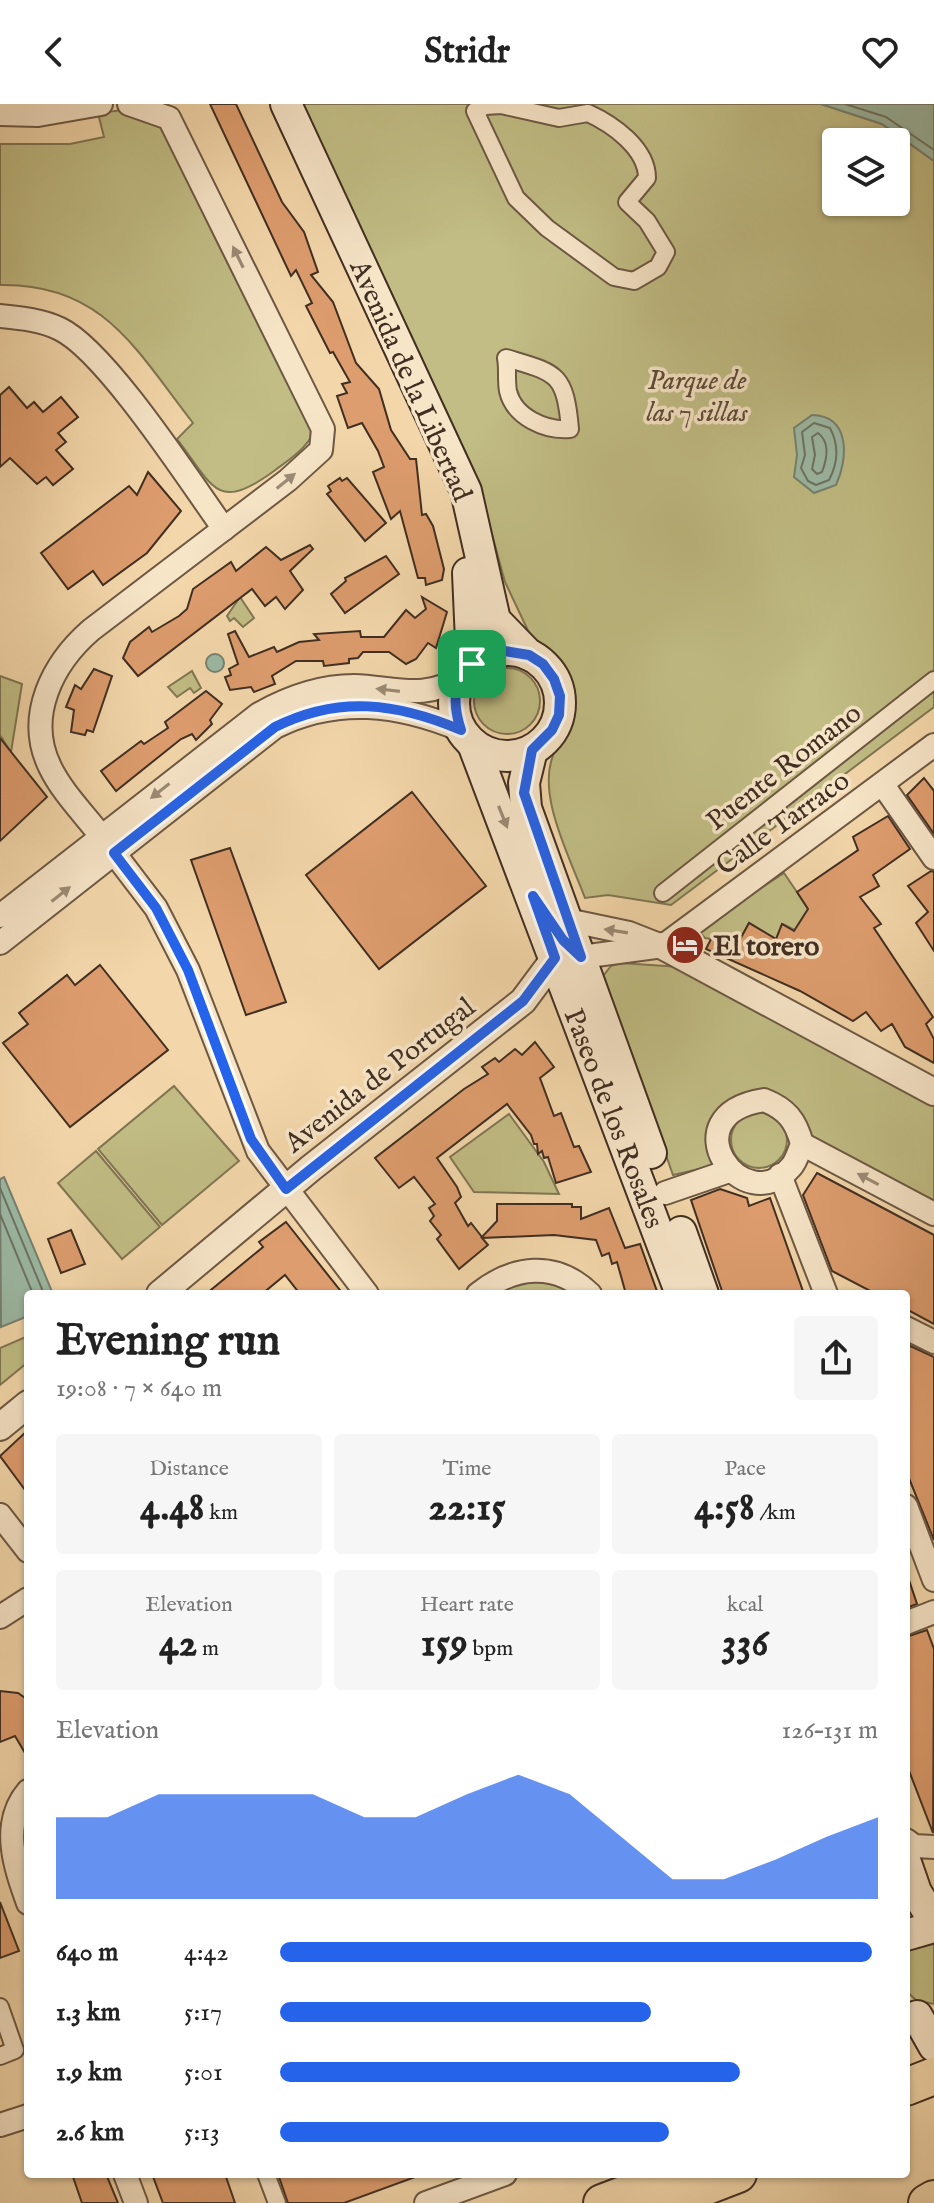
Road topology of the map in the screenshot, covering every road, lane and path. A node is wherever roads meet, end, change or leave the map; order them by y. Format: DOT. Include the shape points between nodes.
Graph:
graph roads {
  1 [pos="101,104"];
  2 [pos="129,104"];
  3 [pos="263,104"];
  4 [pos="286,104"];
  5 [pos="475,111"];
  6 [pos="0,114"];
  7 [pos="0,316"];
  8 [pos="557,430"];
  9 [pos="224,529"];
  10 [pos="529,655"];
  11 [pos="466,670"];
  12 [pos="934,680"];
  13 [pos="467,737"];
  14 [pos="934,745"];
  15 [pos="532,750"];
  16 [pos="883,785"];
  17 [pos="108,844"];
  18 [pos="934,858"];
  19 [pos="663,893"];
  20 [pos="0,916"];
  21 [pos="567,920"];
  22 [pos="0,943"];
  23 [pos="663,946"];
  24 [pos="568,958"];
  25 [pos="934,1092"];
  26 [pos="802,1144"];
  27 [pos="729,1171"];
  28 [pos="780,1175"];
  29 [pos="286,1189"];
  30 [pos="665,1193"];
  31 [pos="934,1214"];
  32 [pos="165,1290"];
  33 [pos="364,1290"];
  34 [pos="484,1290"];
  35 [pos="584,1290"];
  36 [pos="680,1290"];
  37 [pos="701,1290"];
  38 [pos="824,1290"];
  39 [pos="910,1330"];
  40 [pos="934,1342"];
  41 [pos="24,1407"];
  42 [pos="0,1427"];
  43 [pos="0,1515"];
  44 [pos="910,1517"];
  45 [pos="24,1546"];
  46 [pos="934,1580"];
  47 [pos="24,1602"];
  48 [pos="934,1612"];
  49 [pos="0,1617"];
  50 [pos="910,1621"];
  51 [pos="24,1796"];
  52 [pos="910,1843"];
  53 [pos="934,1847"];
  54 [pos="910,1875"];
  55 [pos="24,1891"];
  56 [pos="934,1924"];
  57 [pos="910,1933"];
  58 [pos="0,2007"];
  59 [pos="919,2015"];
  60 [pos="934,2046"];
  61 [pos="0,2056"];
  62 [pos="934,2076"];
  63 [pos="910,2085"];
  64 [pos="934,2099"];
  65 [pos="910,2108"];
  66 [pos="24,2117"];
  67 [pos="0,2125"];
  68 [pos="127,2178"];
  69 [pos="268,2178"];
  70 [pos="490,2178"];
  71 [pos="668,2178"];
  72 [pos="728,2178"];
  73 [pos="934,2199"];
  74 [pos="136,2203"];
  75 [pos="277,2203"];
  76 [pos="426,2203"];
  77 [pos="602,2203"];
  78 [pos="663,2203"];
  79 [pos="927,2203"];
  1 -- 6 [label="street" via="38,115"];
  9 -- 2 [label="street, one-way" via="321,450 323,429 169,118"];
  3 -- 11 [label="main road, Avenida de la Libertad" via="437,460 470,580"];
  4 -- 10 [label="main road, Avenida de la Libertad" via="466,491 495,620"];
  5 -- 5 [label="street" via="516,198 547,228 614,277 634,281 658,267 666,252 662,240 627,202 644,186 647,170 622,135 588,113 559,118 501,105"];
  7 -- 9 [label="street" via="62,330 105,368"];
  8 -- 8 [label="street" via="570,429 559,381 548,369 506,358 508,390 517,409"];
  9 -- 17 [label="street" via="69,649 48,686 42,741 48,765"];
  10 -- 11 [label="main road" via="498,650"];
  10 -- 15 [label="main road" via="543,664 560,696 552,730"];
  11 -- 13 [label="main road" via="454,709"];
  11 -- 17 [label="street, one-way" via="432,692 352,686 294,696 259,714"];
  12 -- 19 [label="street, Puente Romano"];
  13 -- 15 [label="main road" via="504,757"];
  13 -- 17 [label="street" via="436,720 390,709 353,705 303,713"];
  13 -- 24 [label="main road, Paseo de los Rosales, one-way" via="533,896"];
  14 -- 16 [label="street, Calle Tarraco"];
  15 -- 21 [label="main road, Paseo de los Rosales" via="524,783 526,808"];
  16 -- 18 [label="street"];
  16 -- 23 [label="street, Calle Tarraco"];
  17 -- 20 [label="street"];
  22 -- 17 [label="street, one-way"];
  17 -- 29 [label="street" via="156,908 182,958 251,1139"];
  23 -- 21 [label="street, one-way"];
  21 -- 24 [label="main road, Paseo de los Rosales"];
  23 -- 24 [label="street"];
  23 -- 25 [label="street"];
  24 -- 29 [label="street, Avenida de Portugal" via="523,1001"];
  24 -- 30 [label="main road, Paseo de los Rosales"];
  24 -- 36 [label="main road, Paseo de los Rosales"];
  26 -- 27 [label="street" via="797,1125 782,1107 764,1100 740,1104 724,1118 717,1136 719,1155"];
  26 -- 28 [label="street" via="791,1168"];
  31 -- 26 [label="street, one-way"];
  27 -- 28 [label="street" via="745,1181 771,1181"];
  27 -- 30 [label="street"];
  28 -- 38 [label="street"];
  29 -- 32 [label="street, Avenida de Portugal"];
  29 -- 33 [label="street"];
  30 -- 37 [label="main road, Paseo de los Rosales"];
  34 -- 35 [label="street" via="507,1274 537,1270 568,1278"];
  39 -- 40 [label="street"];
  41 -- 42 [label="street"];
  43 -- 45 [label="street"];
  44 -- 46 [label="street"];
  47 -- 49 [label="street"];
  48 -- 50 [label="street"];
  51 -- 55 [label="street" via="13,1825 11,1854"];
  52 -- 53 [label="street"];
  54 -- 56 [label="main road"];
  56 -- 57 [label="main road"];
  58 -- 61 [label="street" via="15,2050"];
  59 -- 60 [label="main road"];
  62 -- 63 [label="highway"];
  64 -- 65 [label="highway"];
  66 -- 67 [label="street"];
  68 -- 74 [label="street"];
  69 -- 75 [label="street"];
  70 -- 76 [label="street"];
  71 -- 77 [label="highway"];
  72 -- 78 [label="highway"];
  73 -- 79 [label="highway"];
}
